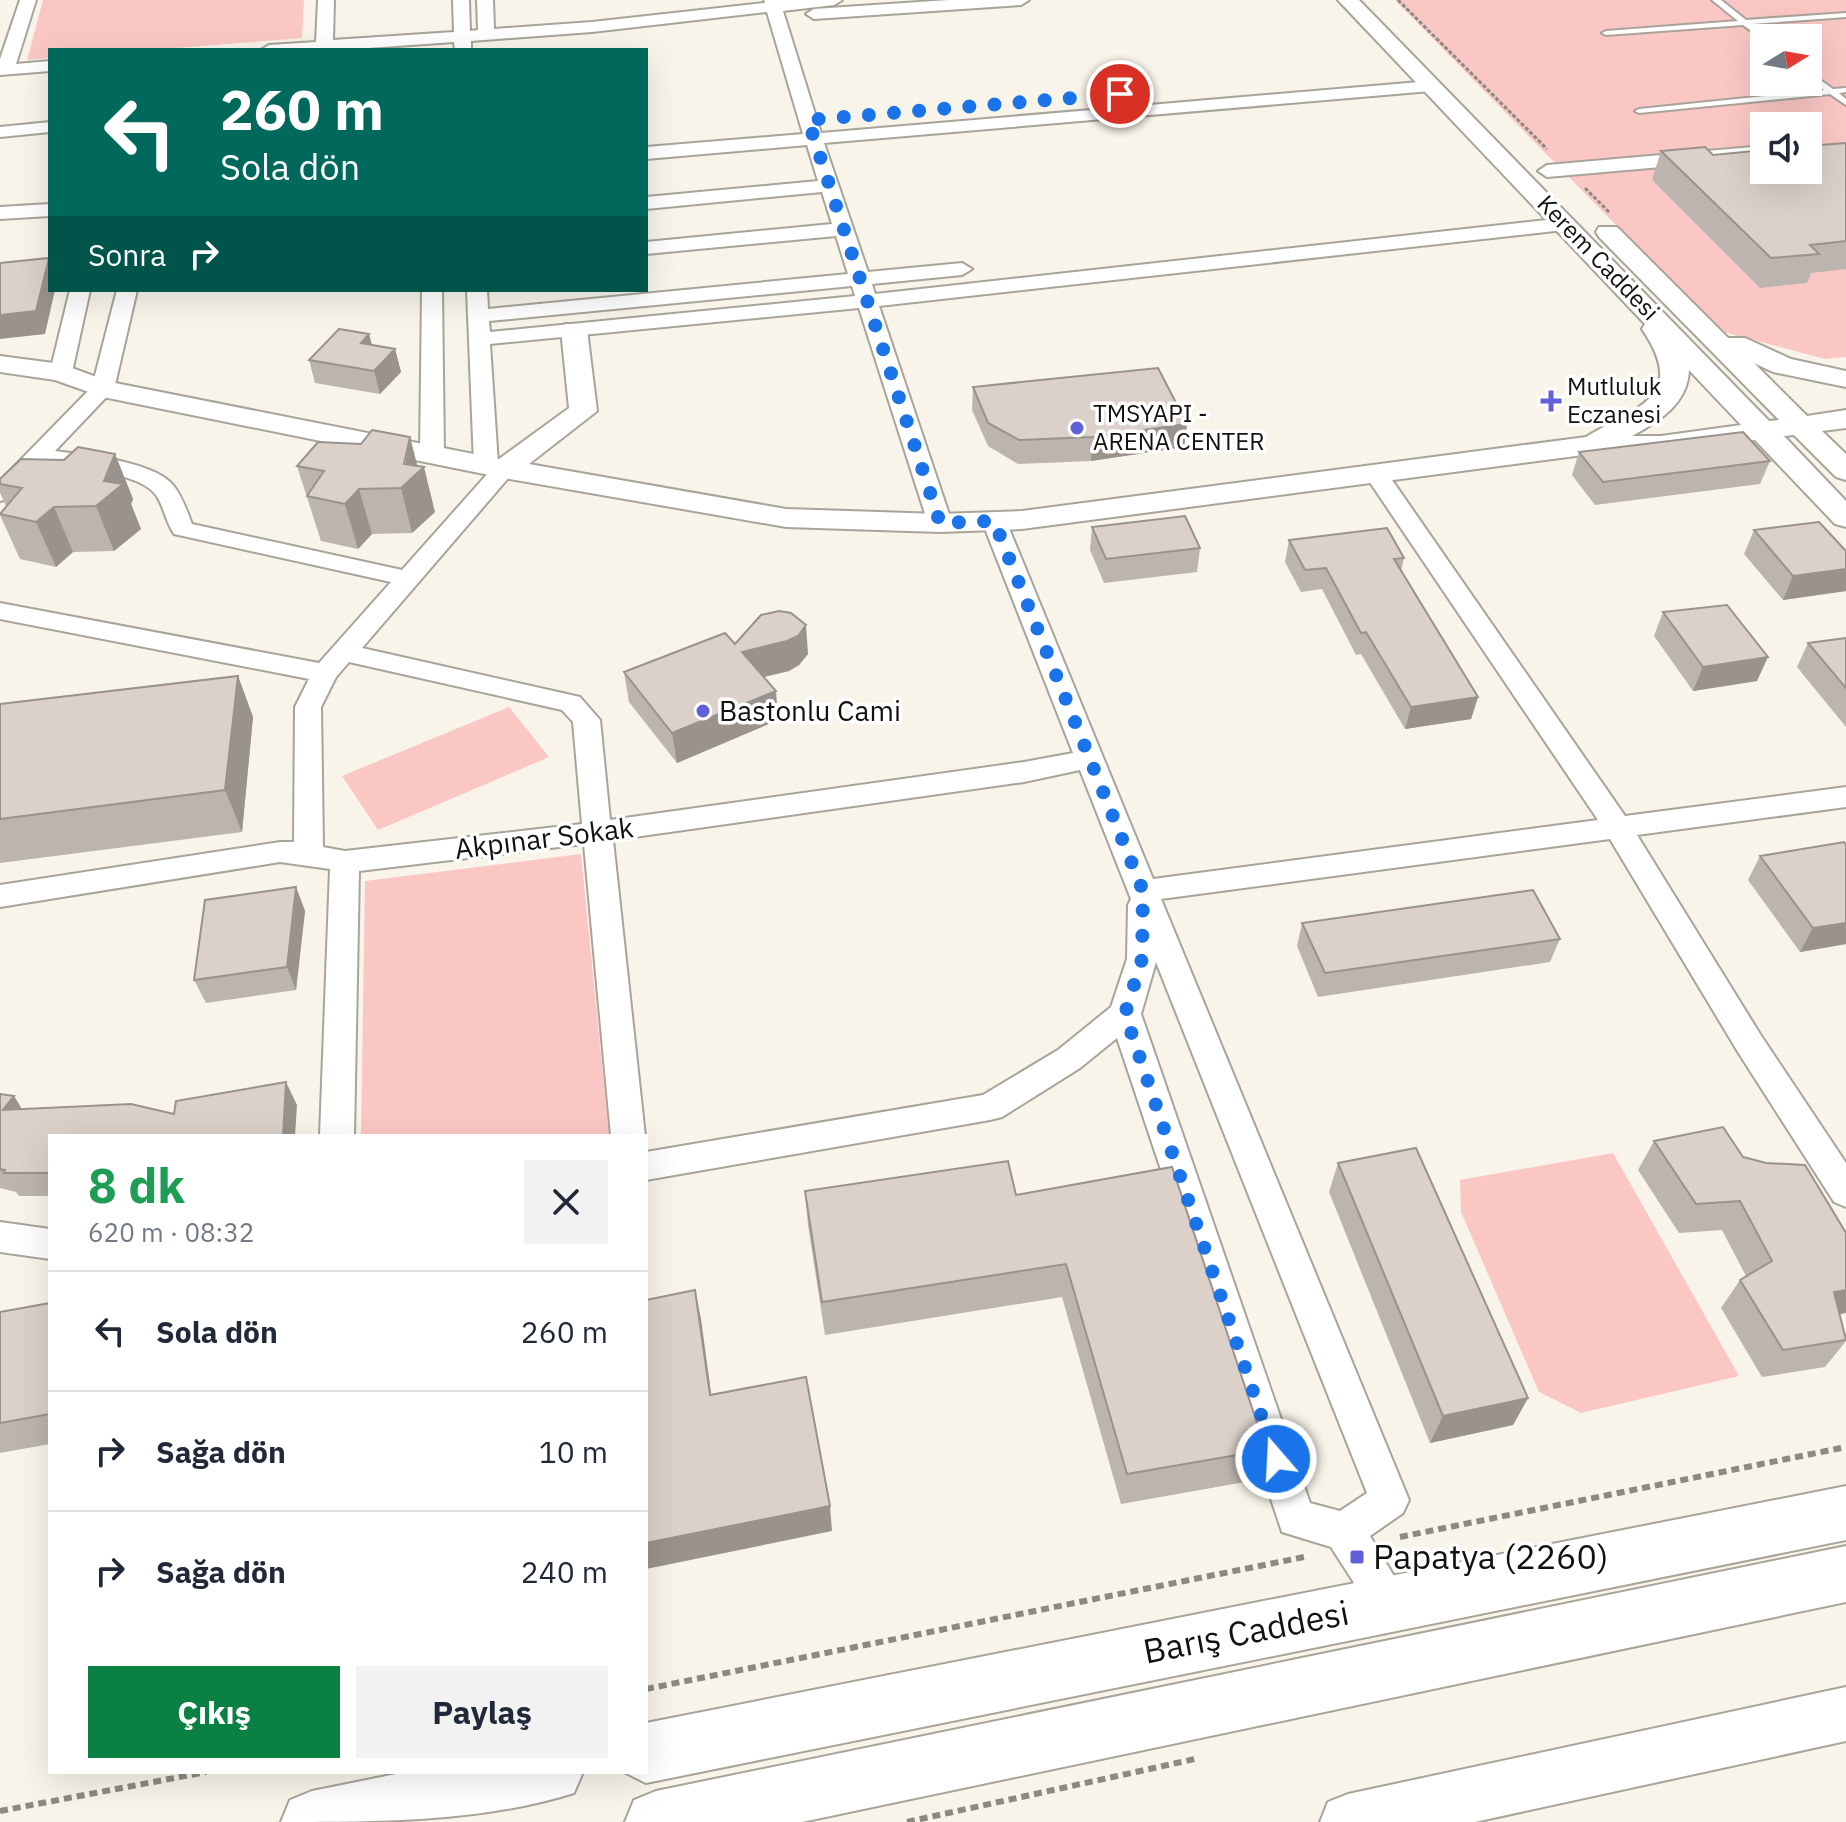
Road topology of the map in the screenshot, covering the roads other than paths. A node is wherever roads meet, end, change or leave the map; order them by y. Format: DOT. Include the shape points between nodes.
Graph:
graph roads {
  1 [pos="28,0"];
  2 [pos="326,0"];
  3 [pos="461,0"];
  4 [pos="485,0"];
  5 [pos="834,0"];
  6 [pos="1021,0"];
  7 [pos="1348,0"];
  8 [pos="1379,0"];
  9 [pos="1716,0"];
  10 [pos="774,7"];
  11 [pos="1846,15"];
  12 [pos="1745,23"];
  13 [pos="1750,27"];
  14 [pos="1606,33"];
  15 [pos="486,35"];
  16 [pos="462,43"];
  17 [pos="324,46"];
  18 [pos="296,48"];
  19 [pos="48,66"];
  20 [pos="3,70"];
  21 [pos="1422,78"];
  22 [pos="1244,83"];
  23 [pos="1822,84"];
  24 [pos="1846,90"];
  25 [pos="1832,91"];
  26 [pos="1846,103"];
  27 [pos="1639,111"];
  28 [pos="810,124"];
  29 [pos="48,127"];
  30 [pos="0,132"];
  31 [pos="648,153"];
  32 [pos="1750,155"];
  33 [pos="830,186"];
  34 [pos="1559,193"];
  35 [pos="648,203"];
  36 [pos="48,210"];
  37 [pos="0,213"];
  38 [pos="1601,214"];
  39 [pos="1449,216"];
  40 [pos="844,229"];
  41 [pos="648,248"];
  42 [pos="988,266"];
  43 [pos="864,291"];
  44 [pos="80,292"];
  45 [pos="127,292"];
  46 [pos="432,292"];
  47 [pos="477,292"];
  48 [pos="1644,307"];
  49 [pos="1688,312"];
  50 [pos="479,316"];
  51 [pos="574,330"];
  52 [pos="480,339"];
  53 [pos="0,364"];
  54 [pos="61,372"];
  55 [pos="1846,379"];
  56 [pos="103,389"];
  57 [pos="1846,399"];
  58 [pos="1793,416"];
  59 [pos="1846,419"];
  60 [pos="1756,421"];
  61 [pos="1591,445"];
  62 [pos="432,454"];
  63 [pos="36,455"];
  64 [pos="495,467"];
  65 [pos="1846,471"];
  66 [pos="1375,472"];
  67 [pos="0,494"];
  68 [pos="1846,518"];
  69 [pos="994,521"];
  70 [pos="940,523"];
  71 [pos="410,579"];
  72 [pos="0,611"];
  73 [pos="334,663"];
  74 [pos="1089,759"];
  75 [pos="1846,797"];
  76 [pos="1617,826"];
  77 [pos="599,832"];
  78 [pos="309,854"];
  79 [pos="345,862"];
  80 [pos="1143,891"];
  81 [pos="0,896"];
  82 [pos="1125,1014"];
  83 [pos="337,1134"];
  84 [pos="628,1134"];
  85 [pos="648,1166"];
  86 [pos="1846,1192"];
  87 [pos="0,1237"];
  88 [pos="48,1244"];
  89 [pos="1846,1513"];
  90 [pos="1349,1539"];
  91 [pos="1846,1574"];
  92 [pos="1390,1603"];
  93 [pos="1846,1714"];
  94 [pos="648,1753"];
  95 [pos="543,1774"];
  96 [pos="312,1822"];
  97 [pos="656,1822"];
  98 [pos="1348,1822"];
  1 -- 20 [label="street"];
  2 -- 17 [label="street"];
  3 -- 16 [label="street"];
  4 -- 15 [label="street"];
  5 -- 10 [label="street"];
  6 -- 10 [label="street"];
  7 -- 21 [label="street, Kerem Caddesi"];
  8 -- 34 [label="street, Kerem Caddesi"];
  9 -- 12 [label="lane"];
  10 -- 15 [label="street"];
  10 -- 28 [label="street"];
  11 -- 12 [label="lane"];
  12 -- 13 [label="lane"];
  12 -- 14 [label="lane"];
  15 -- 16 [label="street"];
  16 -- 17 [label="street"];
  17 -- 18 [label="street"];
  19 -- 20 [label="street"];
  21 -- 22 [label="street"];
  21 -- 28 [label="street"];
  21 -- 34 [label="street, Kerem Caddesi"];
  23 -- 25 [label="lane"];
  24 -- 25 [label="lane"];
  25 -- 26 [label="lane"];
  25 -- 27 [label="lane"];
  28 -- 31 [label="street"];
  28 -- 33 [label="street"];
  29 -- 30 [label="street"];
  32 -- 34 [label="street"];
  33 -- 35 [label="street"];
  33 -- 40 [label="street"];
  34 -- 39 [label="street"];
  34 -- 43 [label="street"];
  34 -- 48 [label="street, Kerem Caddesi"];
  36 -- 37 [label="street"];
  38 -- 49 [label="street, Kerem Caddesi"];
  40 -- 41 [label="street"];
  40 -- 43 [label="street"];
  42 -- 43 [label="street"];
  43 -- 50 [label="street"];
  43 -- 51 [label="street"];
  43 -- 70 [label="street"];
  44 -- 54 [label="street"];
  45 -- 56 [label="street"];
  46 -- 62 [label="street"];
  47 -- 50 [label="street"];
  48 -- 60 [label="street, Kerem Caddesi"];
  48 -- 61 [label="street" via="1676,376 1651,412"];
  49 -- 55 [label="street" via="1765,359"];
  49 -- 58 [label="street, Kerem Caddesi"];
  50 -- 52 [label="street"];
  51 -- 52 [label="street"];
  51 -- 64 [label="street" via="583,411"];
  52 -- 64 [label="street"];
  53 -- 54 [label="street"];
  54 -- 56 [label="street"];
  56 -- 62 [label="street"];
  56 -- 63 [label="street"];
  57 -- 58 [label="street"];
  58 -- 59 [label="street"];
  58 -- 60 [label="street"];
  58 -- 65 [label="street, Kerem Caddesi"];
  60 -- 61 [label="street" via="1661,445"];
  60 -- 68 [label="street, Kerem Caddesi"];
  61 -- 66 [label="street"];
  62 -- 64 [label="street"];
  63 -- 67 [label="street"];
  63 -- 71 [label="street" via="149,479 164,487 183,529"];
  64 -- 70 [label="street" via="786,518"];
  64 -- 71 [label="street"];
  66 -- 69 [label="street"];
  66 -- 76 [label="street"];
  69 -- 70 [label="street"];
  69 -- 74 [label="street"];
  71 -- 73 [label="street"];
  72 -- 73 [label="street"];
  73 -- 77 [label="street" via="571,703 586,720"];
  73 -- 78 [label="street" via="308,707"];
  74 -- 77 [label="street, Akpınar Sokak"];
  74 -- 80 [label="street"];
  75 -- 76 [label="street"];
  76 -- 80 [label="street"];
  76 -- 86 [label="street"];
  77 -- 79 [label="street, Akpınar Sokak"];
  77 -- 84 [label="street"];
  78 -- 79 [label="street, Akpınar Sokak"];
  78 -- 81 [label="street, Akpınar Sokak" via="280,852"];
  79 -- 83 [label="street"];
  80 -- 82 [label="street" via="1142,959"];
  80 -- 90 [label="street" via="1389,1500"];
  82 -- 85 [label="street" via="1069,1059 990,1107"];
  82 -- 90 [label="street" via="1296,1518"];
  87 -- 88 [label="street"];
  89 -- 92 [label="main road, Barış Caddesi"];
  90 -- 92 [label="street"];
  91 -- 97 [label="main road"];
  92 -- 94 [label="main road, Barış Caddesi"];
  93 -- 98 [label="street"];
  95 -- 96 [label="main road"];
}
